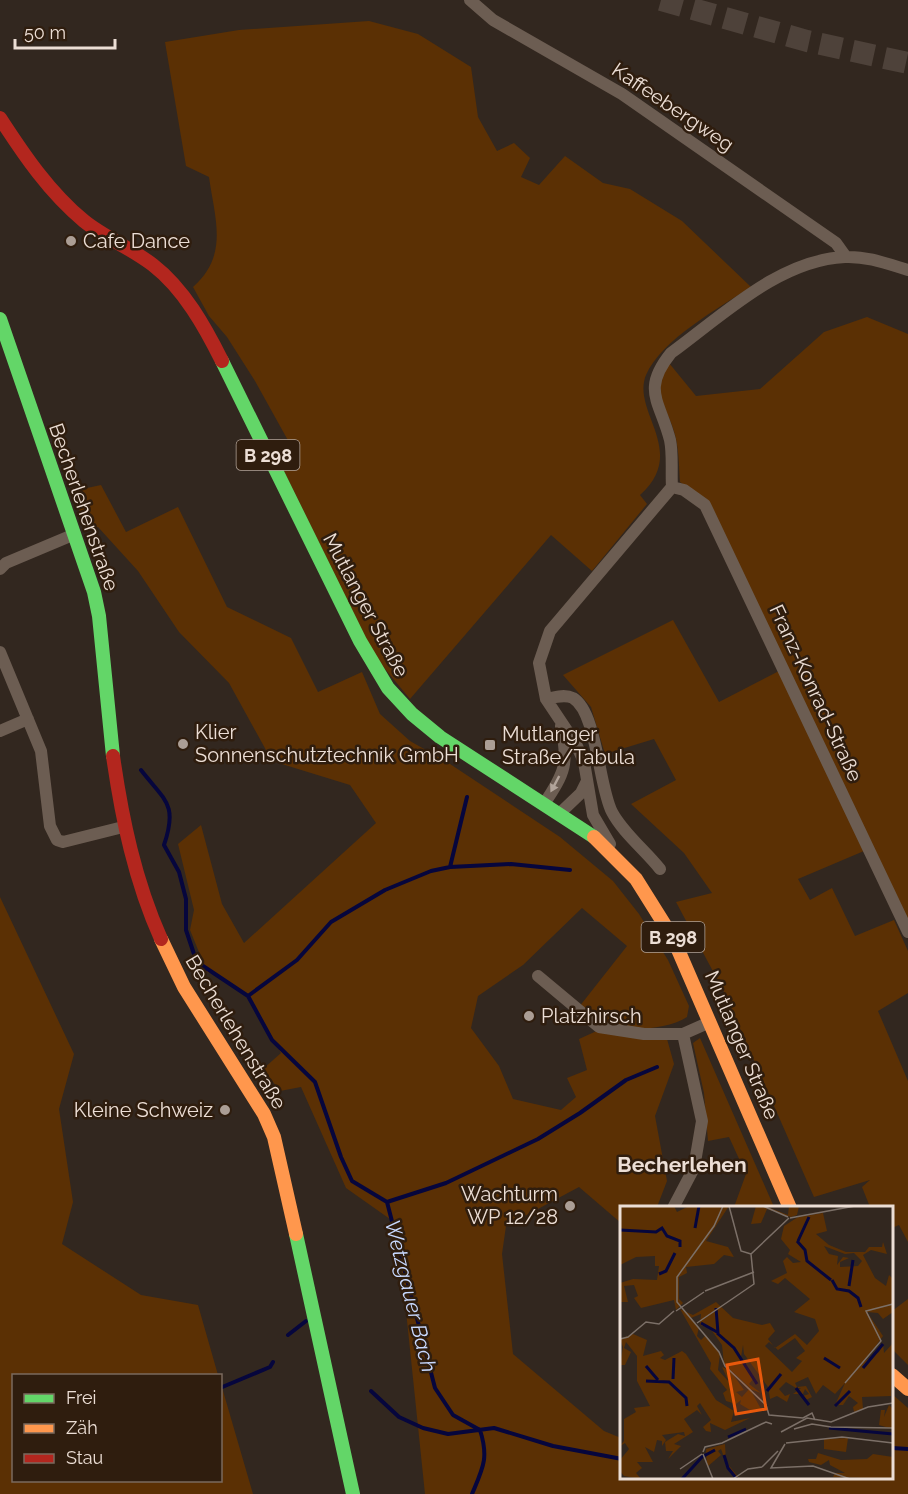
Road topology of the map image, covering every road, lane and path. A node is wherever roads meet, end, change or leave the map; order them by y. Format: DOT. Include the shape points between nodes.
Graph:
graph roads {
  1 [pos="470,0"];
  2 [pos="0,117"];
  3 [pos="846,257"];
  4 [pos="908,270"];
  5 [pos="0,319"];
  6 [pos="672,487"];
  7 [pos="75,534"];
  8 [pos="0,569"];
  9 [pos="0,652"];
  10 [pos="546,699"];
  11 [pos="28,719"];
  12 [pos="560,722"];
  13 [pos="0,730"];
  14 [pos="588,780"];
  15 [pos="544,804"];
  16 [pos="559,814"];
  17 [pos="123,827"];
  18 [pos="620,860"];
  19 [pos="660,868"];
  20 [pos="908,932"];
  21 [pos="538,976"];
  22 [pos="710,1022"];
  23 [pos="683,1034"];
  24 [pos="674,1206"];
  25 [pos="789,1206"];
  26 [pos="893,1377"];
  27 [pos="908,1389"];
  28 [pos="353,1494"];
  1 -- 3 [label="street, Kaffeebergweg" via="493,20 622,94 836,243"];
  2 -- 15 [label="main road, Mutlanger Straße / B 298" via="25,159 56,193 98,231 153,264 183,295 211,339 344,609 387,687 422,722 454,746"];
  3 -- 4 [label="street"];
  3 -- 6 [label="street" via="810,264 763,286 671,353 659,368 653,383 655,402 670,441"];
  5 -- 7 [label="main road, Becherlehenstraße"];
  6 -- 10 [label="street" via="550,631 539,663"];
  6 -- 20 [label="street, Franz-Konrad-Straße" via="684,490 705,505"];
  7 -- 8 [label="street"];
  7 -- 17 [label="main road, Becherlehenstraße" via="99,616"];
  9 -- 11 [label="street"];
  10 -- 12 [label="street"];
  10 -- 19 [label="street" via="562,695 573,698 582,707 610,810"];
  11 -- 13 [label="street"];
  11 -- 17 [label="street" via="41,751 50,826 57,840 63,842"];
  12 -- 14 [label="street" via="576,744"];
  12 -- 15 [label="street, one-way" via="566,762"];
  14 -- 16 [label="street" via="581,793"];
  14 -- 18 [label="street" via="593,815"];
  15 -- 16 [label="main road, Mutlanger Straße / B 298"];
  16 -- 18 [label="main road, Mutlanger Straße / B 298"];
  17 -- 28 [label="main road, Becherlehenstraße" via="142,896 172,966 210,1031 254,1094 274,1137"];
  18 -- 22 [label="main road, Mutlanger Straße / B 298" via="656,905 684,958"];
  21 -- 23 [label="street" via="599,1027 644,1034"];
  22 -- 23 [label="street"];
  22 -- 25 [label="main road, Mutlanger Straße / B 298"];
  23 -- 24 [label="street" via="702,1121 694,1168"];
  26 -- 27 [label="main road"];
}
